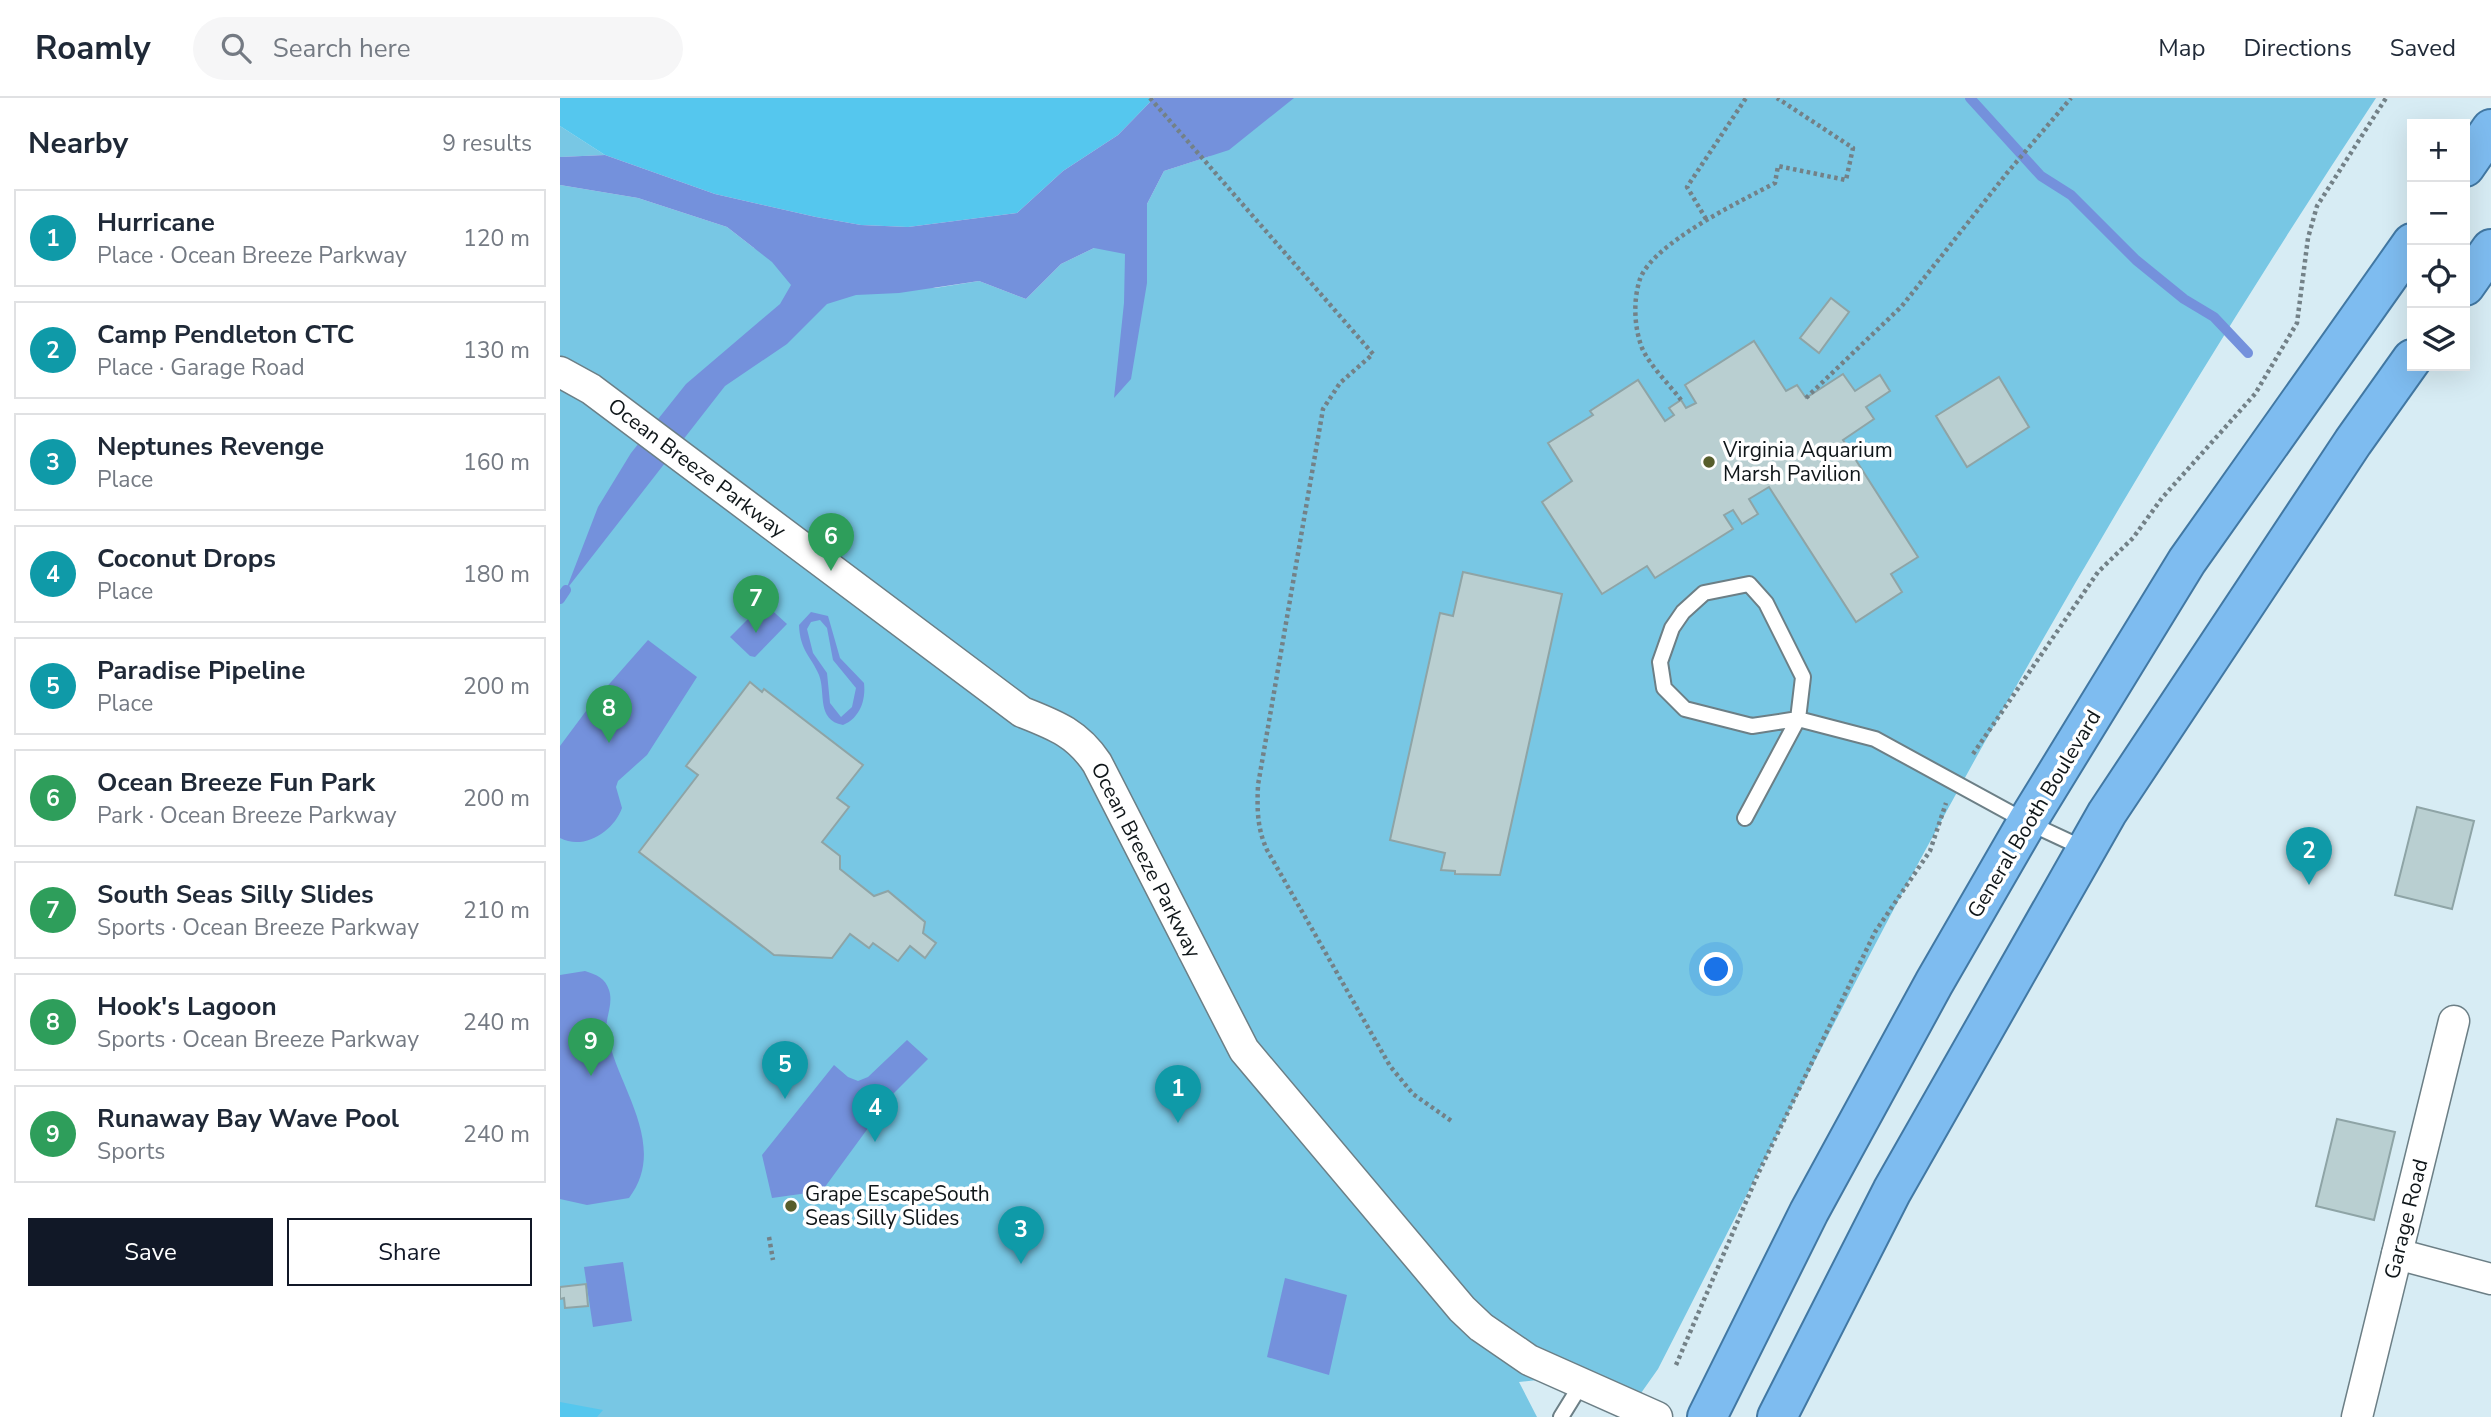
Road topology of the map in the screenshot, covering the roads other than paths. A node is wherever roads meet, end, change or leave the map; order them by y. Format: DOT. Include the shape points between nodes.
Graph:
graph roads {
  1 [pos="2491,130"];
  2 [pos="2470,160"];
  3 [pos="2411,245"];
  4 [pos="2491,249"];
  5 [pos="2470,279"];
  6 [pos="2407,366"];
  7 [pos="560,372"];
  8 [pos="1798,719"];
  9 [pos="1745,818"];
  10 [pos="2027,822"];
  11 [pos="2086,849"];
  12 [pos="2454,1021"];
  13 [pos="2398,1254"];
  14 [pos="2491,1279"];
  15 [pos="1582,1383"];
  16 [pos="1560,1417"];
  17 [pos="1657,1417"];
  18 [pos="1707,1417"];
  19 [pos="1777,1417"];
  20 [pos="2357,1417"];
  1 -- 2 [label="highway"];
  3 -- 10 [label="highway, General Booth Boulevard" via="2187,561"];
  4 -- 5 [label="highway"];
  6 -- 11 [label="highway"];
  7 -- 15 [label="street, Ocean Breeze Parkway" via="591,389 1022,712 1084,743 1244,1050 1462,1309 1529,1360"];
  8 -- 8 [label="lane" via="1803,677 1766,603 1749,584 1704,593 1682,612 1660,662 1664,688 1685,709 1752,726"];
  8 -- 9 [label="lane"];
  8 -- 10 [label="lane" via="1875,739"];
  10 -- 11 [label="lane"];
  10 -- 18 [label="highway, General Booth Boulevard" via="1810,1212"];
  11 -- 19 [label="highway" via="1892,1191"];
  12 -- 13 [label="street, Garage Road"];
  13 -- 14 [label="street"];
  13 -- 20 [label="street, Garage Road"];
  15 -- 16 [label="lane"];
  15 -- 17 [label="street, Ocean Breeze Parkway"];
}
